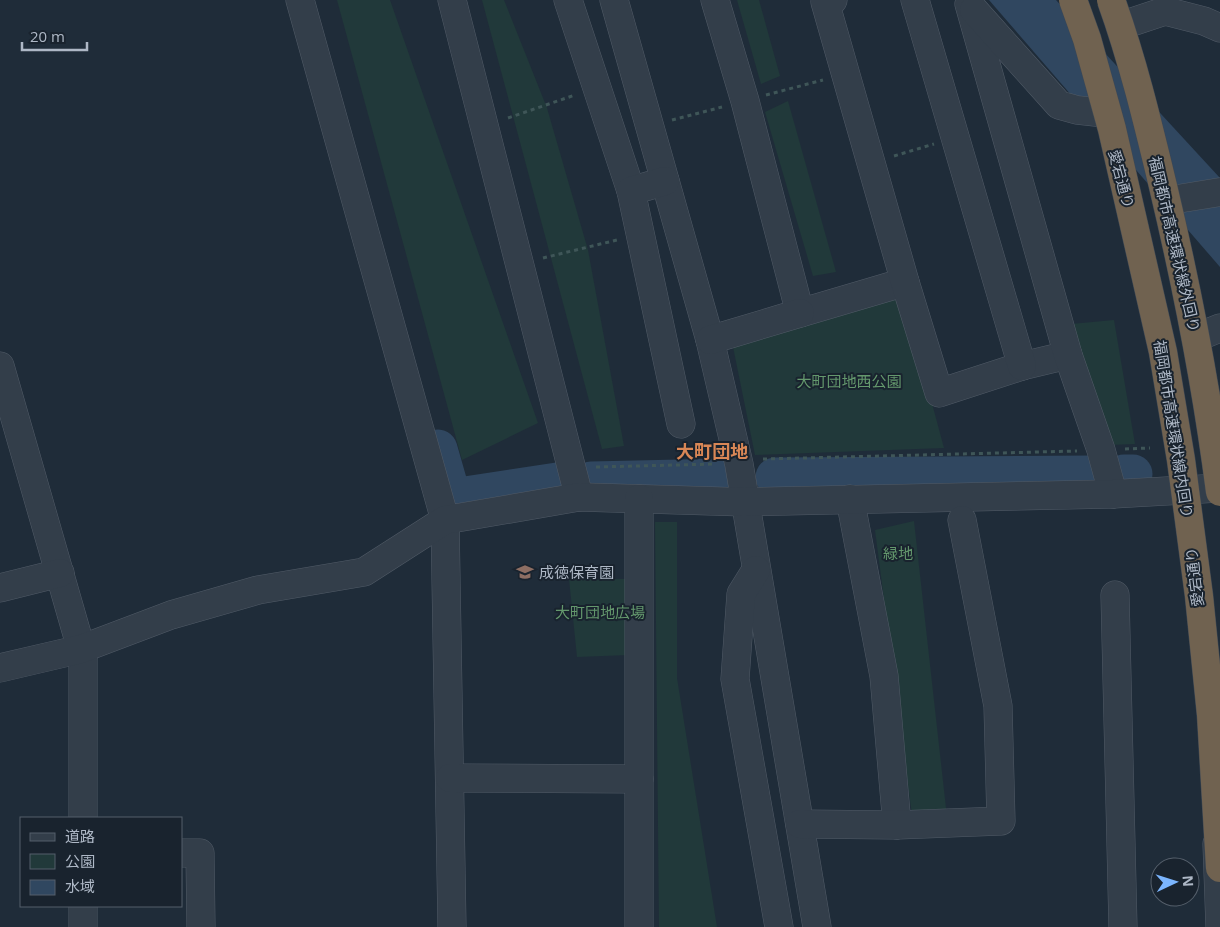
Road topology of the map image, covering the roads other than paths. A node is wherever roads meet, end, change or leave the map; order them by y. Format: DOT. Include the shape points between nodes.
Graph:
graph roads {
  1 [pos="300,0"];
  2 [pos="452,0"];
  3 [pos="568,0"];
  4 [pos="614,0"];
  5 [pos="715,0"];
  6 [pos="915,0"];
  7 [pos="1072,0"];
  8 [pos="1111,0"];
  9 [pos="1115,0"];
  10 [pos="828,1"];
  11 [pos="967,2"];
  12 [pos="1123,25"];
  13 [pos="1220,28"];
  14 [pos="1104,114"];
  15 [pos="665,181"];
  16 [pos="631,191"];
  17 [pos="1220,192"];
  18 [pos="1171,200"];
  19 [pos="905,282"];
  20 [pos="800,313"];
  21 [pos="1210,332"];
  22 [pos="710,340"];
  23 [pos="1068,355"];
  24 [pos="0,366"];
  25 [pos="1022,366"];
  26 [pos="681,424"];
  27 [pos="10,438"];
  28 [pos="1220,460"];
  29 [pos="1220,488"];
  30 [pos="1182,489"];
  31 [pos="1220,492"];
  32 [pos="1113,494"];
  33 [pos="579,497"];
  34 [pos="639,499"];
  35 [pos="850,500"];
  36 [pos="744,502"];
  37 [pos="445,520"];
  38 [pos="962,520"];
  39 [pos="756,570"];
  40 [pos="60,573"];
  41 [pos="0,588"];
  42 [pos="1116,595"];
  43 [pos="81,649"];
  44 [pos="0,668"];
  45 [pos="450,778"];
  46 [pos="639,779"];
  47 [pos="83,817"];
  48 [pos="800,824"];
  49 [pos="897,825"];
  50 [pos="182,853"];
  51 [pos="1220,868"];
  52 [pos="83,907"];
  53 [pos="83,927"];
  54 [pos="201,927"];
  55 [pos="452,927"];
  56 [pos="639,927"];
  57 [pos="779,927"];
  58 [pos="817,927"];
  59 [pos="1123,927"];
  60 [pos="1220,927"];
  1 -- 37 [label="street"];
  2 -- 33 [label="street"];
  3 -- 16 [label="street"];
  4 -- 15 [label="street"];
  5 -- 20 [label="street"];
  6 -- 25 [label="street"];
  7 -- 14 [label="street, 愛宕通り"];
  7 -- 51 [label="highway, 福岡都市高速環状線内回り, bridge" via="1087,39 1112,129 1163,352 1200,606 1211,715"];
  8 -- 31 [label="highway, 福岡都市高速環状線外回り, bridge" via="1169,211 1198,347"];
  9 -- 12 [label="street"];
  10 -- 19 [label="street"];
  11 -- 14 [label="street" via="1058,105"];
  11 -- 23 [label="street"];
  12 -- 13 [label="street" via="1165,11"];
  12 -- 18 [label="street"];
  14 -- 30 [label="street, 愛宕通り" via="1144,272"];
  15 -- 16 [label="street"];
  15 -- 22 [label="street"];
  16 -- 26 [label="street"];
  17 -- 18 [label="street"];
  18 -- 21 [label="street"];
  19 -- 20 [label="street"];
  19 -- 25 [label="street" via="939,394"];
  20 -- 22 [label="street"];
  21 -- 28 [label="street"];
  22 -- 36 [label="street" via="739,464"];
  23 -- 25 [label="street"];
  23 -- 32 [label="street"];
  24 -- 27 [label="street"];
  27 -- 40 [label="street"];
  29 -- 30 [label="street"];
  30 -- 32 [label="street"];
  30 -- 60 [label="street, 愛宕通り" via="1208,695"];
  32 -- 35 [label="street"];
  33 -- 34 [label="street"];
  33 -- 37 [label="street"];
  34 -- 36 [label="street"];
  34 -- 46 [label="street"];
  35 -- 36 [label="street"];
  35 -- 49 [label="street" via="884,676"];
  36 -- 39 [label="street"];
  37 -- 43 [label="street" via="364,572 258,590 171,615"];
  37 -- 45 [label="street"];
  38 -- 49 [label="street" via="998,706 1001,822"];
  39 -- 48 [label="street"];
  39 -- 57 [label="street" via="741,594 736,679"];
  40 -- 41 [label="street"];
  40 -- 43 [label="street"];
  42 -- 59 [label="street"];
  43 -- 44 [label="street"];
  43 -- 47 [label="street"];
  45 -- 46 [label="street"];
  45 -- 55 [label="street"];
  46 -- 56 [label="street"];
  48 -- 49 [label="street"];
  48 -- 58 [label="street"];
  50 -- 54 [label="street" via="200,853"];
  52 -- 53 [label="street"];
}
